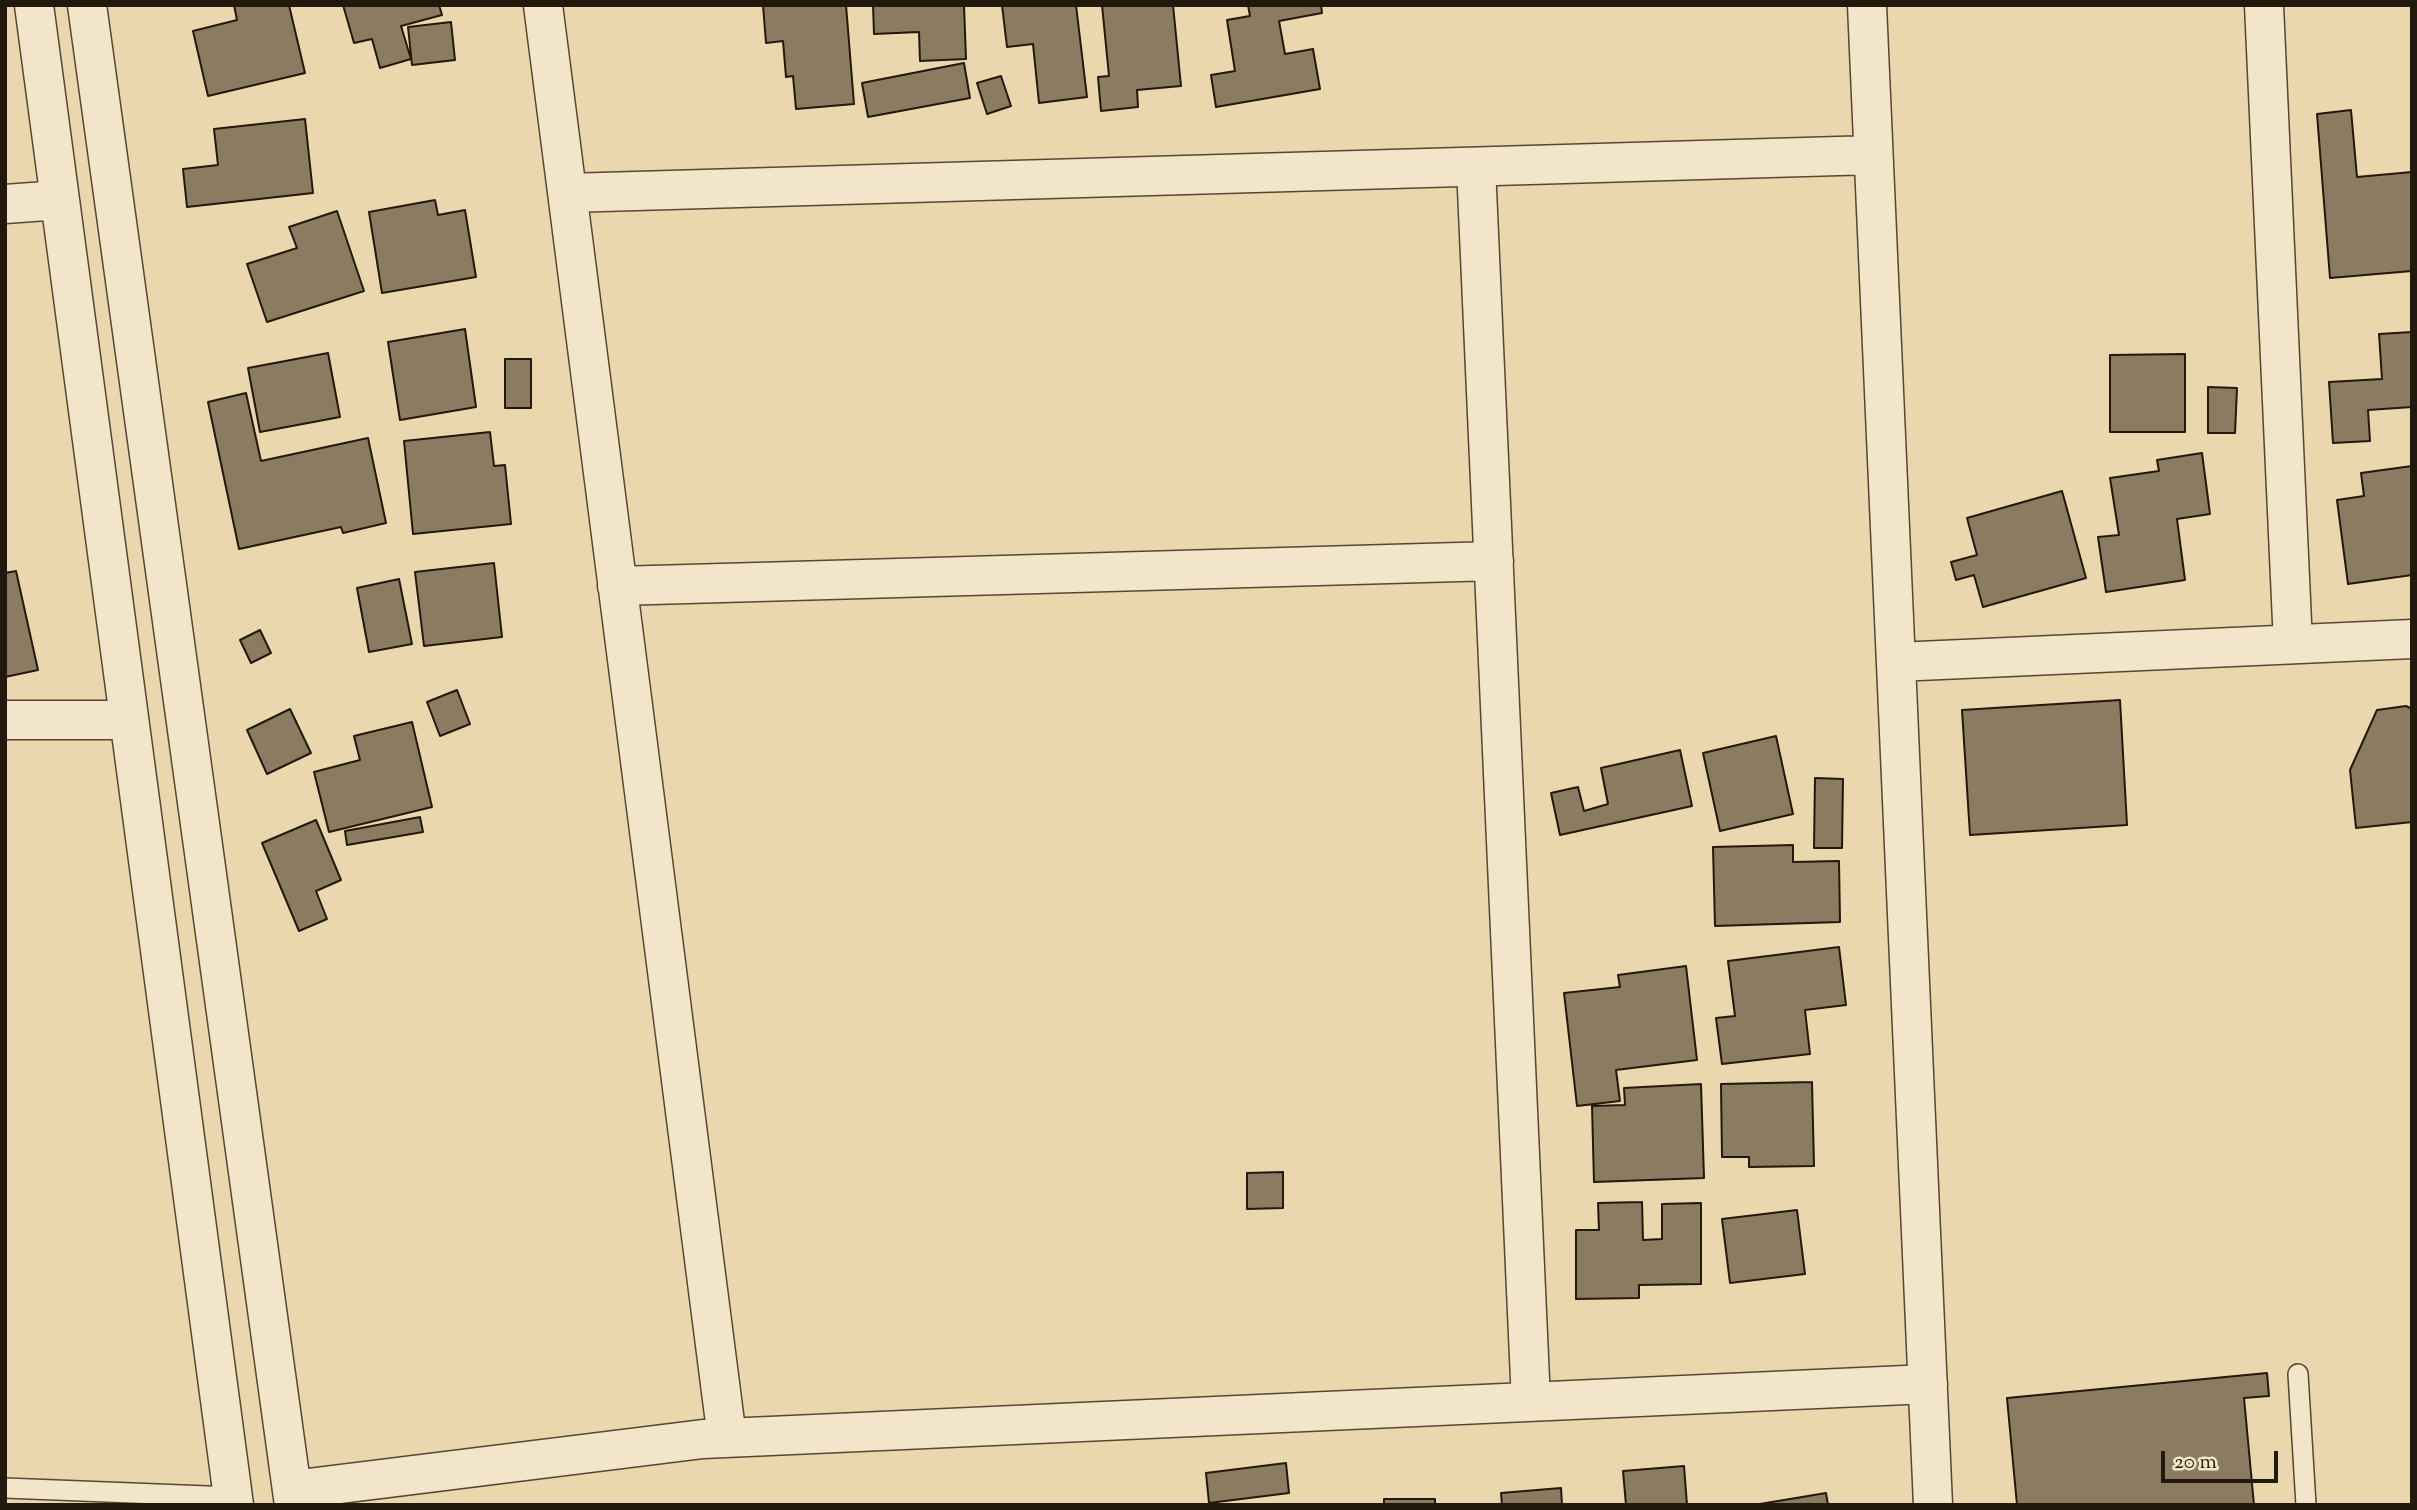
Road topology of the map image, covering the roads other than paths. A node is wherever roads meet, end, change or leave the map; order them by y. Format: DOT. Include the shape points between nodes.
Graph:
graph roads {
  1 [pos="34,5"];
  2 [pos="88,5"];
  3 [pos="543,5"];
  4 [pos="1867,5"];
  5 [pos="2264,5"];
  6 [pos="1873,155"];
  7 [pos="1476,166"];
  8 [pos="567,193"];
  9 [pos="60,200"];
  10 [pos="5,204"];
  11 [pos="1494,561"];
  12 [pos="617,586"];
  13 [pos="2412,639"];
  14 [pos="2293,644"];
  15 [pos="1896,662"];
  16 [pos="5,720"];
  17 [pos="129,720"];
  18 [pos="2298,1374"];
  19 [pos="1928,1384"];
  20 [pos="1531,1402"];
  21 [pos="727,1437"];
  22 [pos="5,1488"];
  23 [pos="293,1497"];
  24 [pos="233,1501"];
  25 [pos="1933,1505"];
  26 [pos="2306,1505"];
  1 -- 9 [label="street"];
  2 -- 23 [label="street"];
  3 -- 8 [label="street"];
  4 -- 6 [label="street"];
  5 -- 14 [label="street"];
  6 -- 7 [label="street"];
  6 -- 15 [label="street"];
  7 -- 8 [label="street"];
  7 -- 11 [label="street"];
  8 -- 12 [label="street"];
  9 -- 10 [label="street"];
  9 -- 17 [label="street"];
  11 -- 12 [label="street"];
  11 -- 20 [label="street"];
  12 -- 21 [label="street"];
  13 -- 14 [label="street"];
  14 -- 15 [label="street"];
  15 -- 19 [label="street"];
  16 -- 17 [label="street"];
  17 -- 24 [label="street"];
  18 -- 26 [label="lane"];
  19 -- 20 [label="street"];
  19 -- 25 [label="street"];
  20 -- 21 [label="street"];
  21 -- 23 [label="street"];
  22 -- 24 [label="lane"];
}
